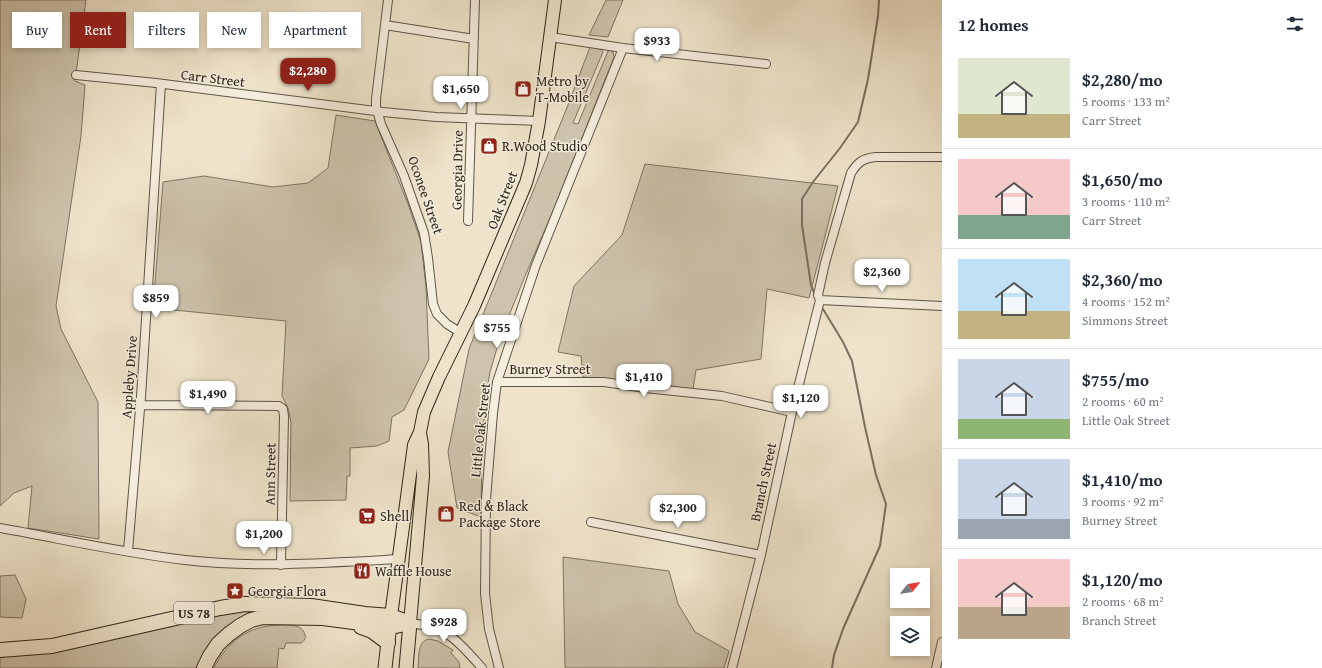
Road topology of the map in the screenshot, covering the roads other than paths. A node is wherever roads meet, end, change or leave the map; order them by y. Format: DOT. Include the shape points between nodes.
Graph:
graph roads {
  1 [pos="388,0"];
  2 [pos="475,0"];
  3 [pos="555,0"];
  4 [pos="385,25"];
  5 [pos="550,37"];
  6 [pos="474,39"];
  7 [pos="623,48"];
  8 [pos="766,64"];
  9 [pos="76,74"];
  10 [pos="161,84"];
  11 [pos="378,112"];
  12 [pos="471,118"];
  13 [pos="539,121"];
  14 [pos="942,157"];
  15 [pos="468,221"];
  16 [pos="820,300"];
  17 [pos="942,306"];
  18 [pos="461,333"];
  19 [pos="497,382"];
  20 [pos="140,405"];
  21 [pos="792,412"];
  22 [pos="420,432"];
  23 [pos="591,522"];
  24 [pos="0,528"];
  25 [pos="128,552"];
  26 [pos="761,555"];
  27 [pos="400,559"];
  28 [pos="281,565"];
  29 [pos="391,621"];
  30 [pos="350,622"];
  31 [pos="410,623"];
  32 [pos="942,642"];
  33 [pos="388,643"];
  34 [pos="0,650"];
  35 [pos="204,668"];
  36 [pos="385,668"];
  37 [pos="406,668"];
  38 [pos="482,668"];
  39 [pos="499,668"];
  40 [pos="732,668"];
  41 [pos="936,668"];
  1 -- 4 [label="street, Oconee Street"];
  2 -- 6 [label="street, Georgia Drive"];
  3 -- 5 [label="main road, Oak Street"];
  4 -- 6 [label="street"];
  4 -- 11 [label="street, Oconee Street" via="376,99"];
  5 -- 7 [label="street"];
  5 -- 13 [label="main road, Oak Street"];
  6 -- 12 [label="street, Georgia Drive"];
  7 -- 8 [label="street"];
  7 -- 19 [label="street, Little Oak Street" via="536,265"];
  9 -- 10 [label="street, Carr Street"];
  10 -- 11 [label="street, Carr Street"];
  10 -- 20 [label="street, Appleby Drive"];
  11 -- 12 [label="street, Carr Street"];
  11 -- 18 [label="street, Oconee Street" via="424,233 433,304 437,314"];
  12 -- 13 [label="street, Carr Street"];
  12 -- 15 [label="street, Georgia Drive"];
  13 -- 18 [label="main road, Oak Street" via="526,183"];
  14 -- 16 [label="street, Branch Street" via="876,156 866,158 857,164 851,173 824,263 818,295"];
  16 -- 17 [label="street"];
  16 -- 21 [label="street, Branch Street"];
  18 -- 22 [label="main road" via="424,412"];
  19 -- 21 [label="street, Burney Street" via="604,382 722,396"];
  19 -- 39 [label="street, Little Oak Street" via="486,499 485,594 489,629"];
  20 -- 25 [label="street, Appleby Drive"];
  20 -- 28 [label="street, Ann Street" via="237,405 283,408"];
  21 -- 26 [label="street, Branch Street"];
  22 -- 27 [label="main road" via="414,445"];
  22 -- 31 [label="main road" via="423,476"];
  23 -- 26 [label="street"];
  24 -- 25 [label="street"];
  25 -- 28 [label="street" via="186,560"];
  26 -- 40 [label="street, Branch Street"];
  27 -- 28 [label="street"];
  27 -- 29 [label="main road"];
  29 -- 30 [label="highway"];
  29 -- 31 [label="highway, US 78"];
  29 -- 33 [label="highway"];
  29 -- 34 [label="highway, US 78" via="365,614 311,606 245,604 52,646"];
  30 -- 33 [label="highway" via="372,631"];
  30 -- 35 [label="highway" via="323,618 280,617 251,620 218,644"];
  31 -- 37 [label="highway"];
  31 -- 38 [label="street" via="434,627 450,635"];
  32 -- 41 [label="street"];
  33 -- 36 [label="highway"];
}
